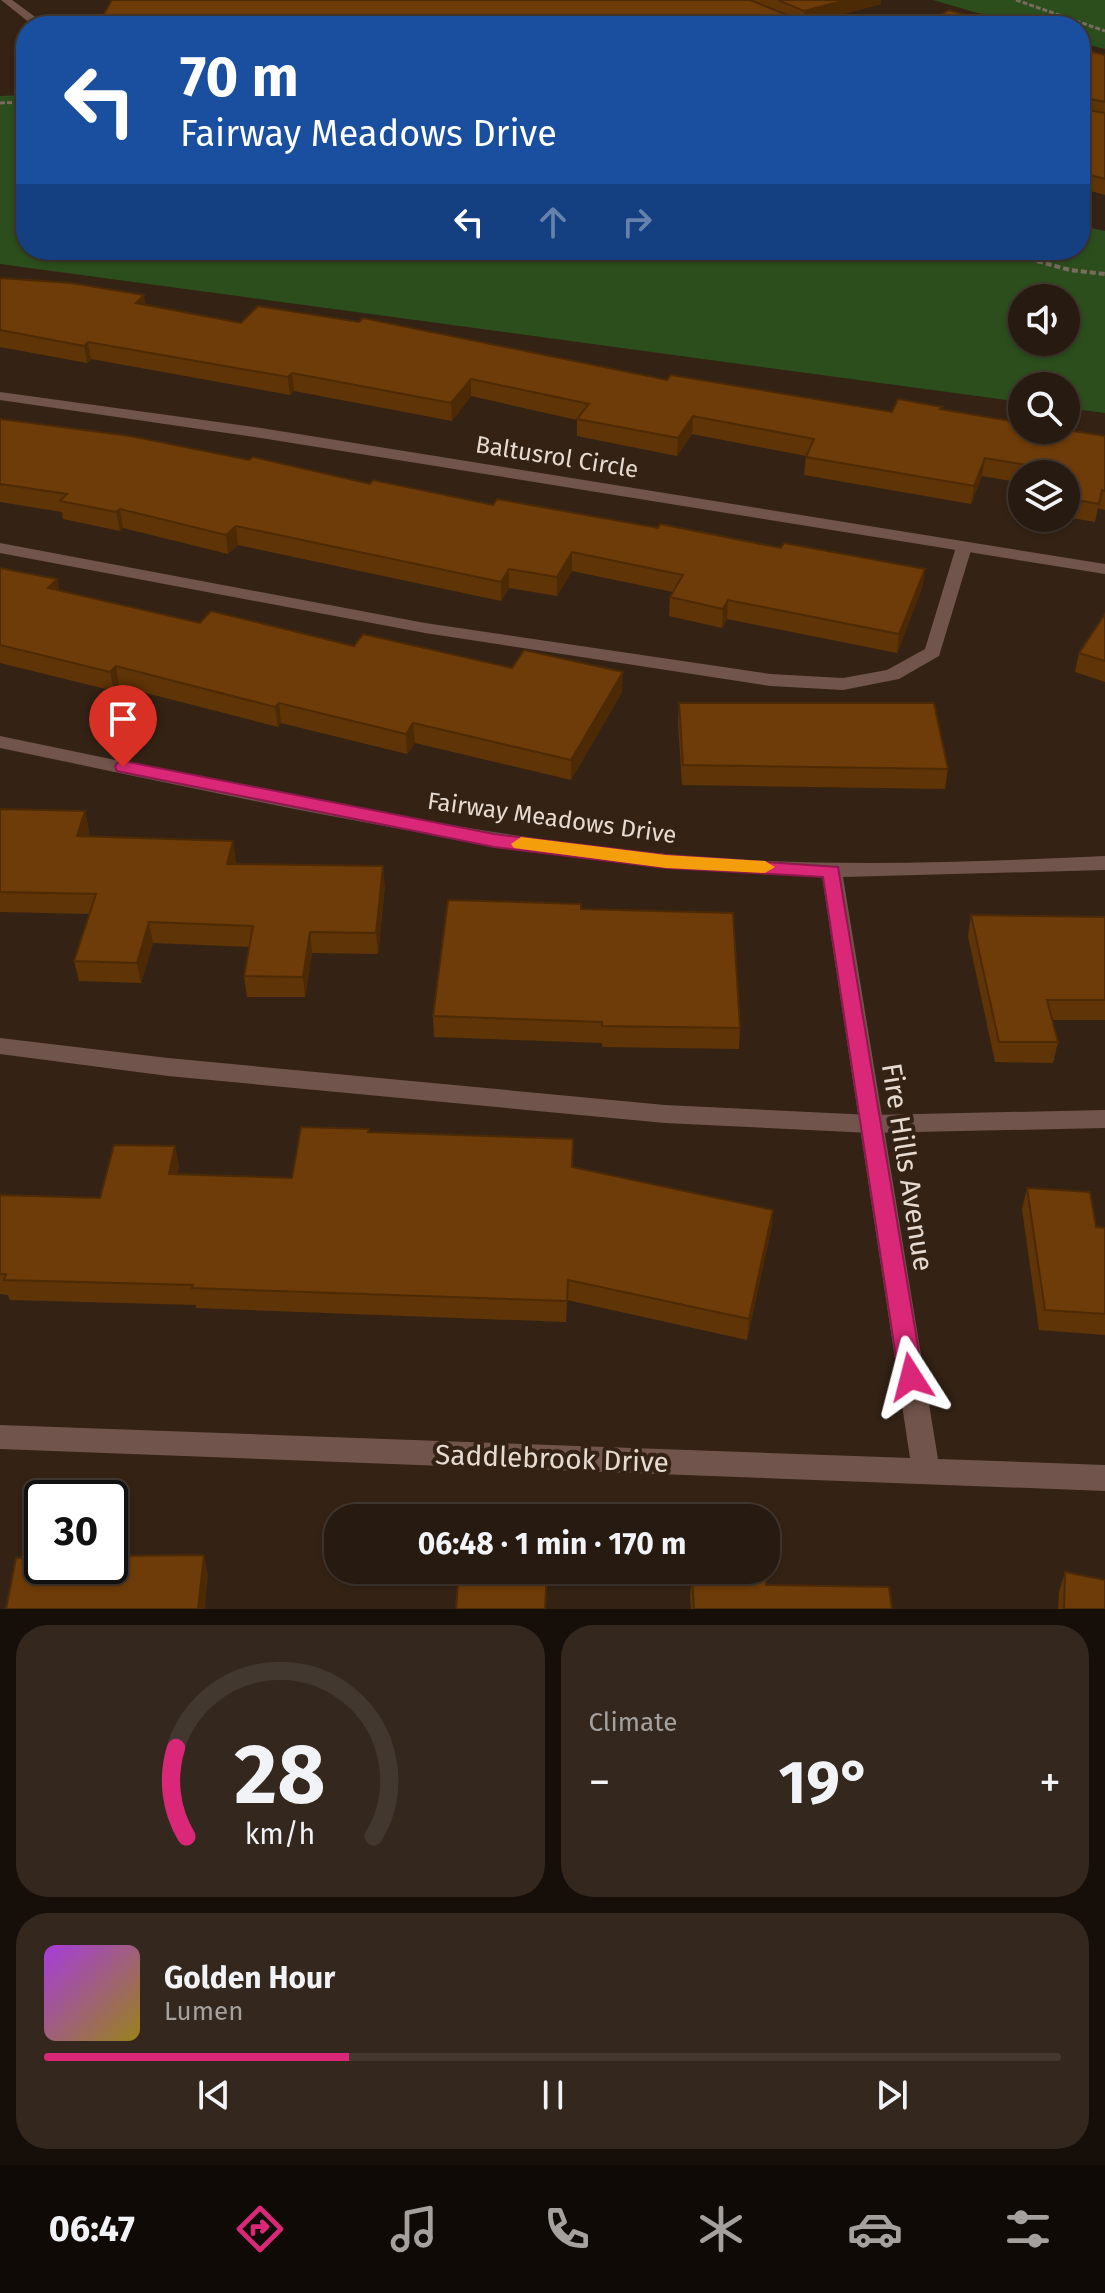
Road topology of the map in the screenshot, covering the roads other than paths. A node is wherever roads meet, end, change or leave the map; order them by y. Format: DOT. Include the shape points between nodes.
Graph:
graph roads {
  1 [pos="6,0"];
  2 [pos="729,0"];
  3 [pos="27,16"];
  4 [pos="770,16"];
  5 [pos="0,396"];
  6 [pos="964,547"];
  7 [pos="0,548"];
  8 [pos="1105,569"];
  9 [pos="0,742"];
  10 [pos="1105,863"];
  11 [pos="832,871"];
  12 [pos="0,1046"];
  13 [pos="1105,1119"];
  14 [pos="871,1124"];
  15 [pos="0,1437"];
  16 [pos="926,1472"];
  17 [pos="1105,1478"];
  1 -- 3 [label="street"];
  2 -- 4 [label="street"];
  5 -- 6 [label="street, Baltusrol Circle"];
  6 -- 7 [label="street" via="933,652 892,675 843,684 770,680 425,628"];
  6 -- 8 [label="street, Baltusrol Circle"];
  9 -- 11 [label="street, Fairway Meadows Drive" via="494,840 666,861"];
  10 -- 11 [label="street, Fairway Meadows Drive"];
  11 -- 14 [label="street, Fire Hills Avenue"];
  12 -- 14 [label="street" via="665,1114"];
  13 -- 14 [label="street"];
  14 -- 16 [label="street, Fire Hills Avenue"];
  15 -- 16 [label="street, Saddlebrook Drive"];
  16 -- 17 [label="street, Saddlebrook Drive"];
}
